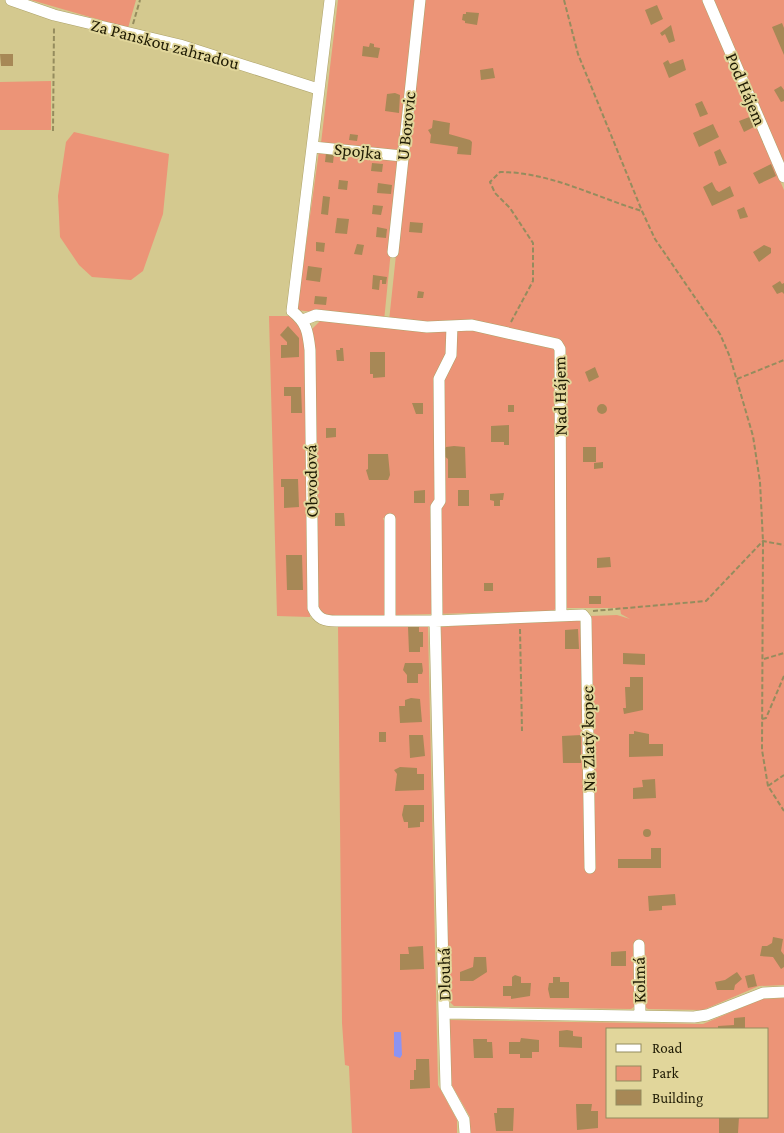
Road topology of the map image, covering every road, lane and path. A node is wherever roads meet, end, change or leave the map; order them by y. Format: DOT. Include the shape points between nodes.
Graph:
graph roads {
  1 [pos="11,0"];
  2 [pos="140,0"];
  3 [pos="330,0"];
  4 [pos="420,0"];
  5 [pos="564,0"];
  6 [pos="708,0"];
  7 [pos="54,15"];
  8 [pos="130,33"];
  9 [pos="318,89"];
  10 [pos="53,131"];
  11 [pos="313,146"];
  12 [pos="402,156"];
  13 [pos="784,177"];
  14 [pos="642,211"];
  15 [pos="393,252"];
  16 [pos="303,320"];
  17 [pos="452,326"];
  18 [pos="503,332"];
  19 [pos="784,360"];
  20 [pos="737,379"];
  21 [pos="390,519"];
  22 [pos="763,542"];
  23 [pos="784,545"];
  24 [pos="581,614"];
  25 [pos="561,615"];
  26 [pos="520,616"];
  27 [pos="390,620"];
  28 [pos="435,621"];
  29 [pos="784,653"];
  30 [pos="764,659"];
  31 [pos="784,676"];
  32 [pos="762,719"];
  33 [pos="522,731"];
  34 [pos="784,775"];
  35 [pos="768,786"];
  36 [pos="784,812"];
  37 [pos="590,868"];
  38 [pos="639,945"];
  39 [pos="784,992"];
  40 [pos="444,1013"];
  41 [pos="640,1016"];
  42 [pos="465,1133"];
  1 -- 7 [label="street, Za Panskou zahradou"];
  2 -- 8 [label="path"];
  3 -- 9 [label="street, Obvodová"];
  4 -- 12 [label="street, U Borovic"];
  5 -- 14 [label="path" via="578,54"];
  6 -- 13 [label="street, Pod Hájem"];
  7 -- 8 [label="street, Za Panskou zahradou"];
  7 -- 10 [label="path"];
  8 -- 9 [label="street, Za Panskou zahradou" via="180,45"];
  9 -- 11 [label="street, Obvodová"];
  11 -- 12 [label="street, Spojka"];
  11 -- 16 [label="street, Obvodová" via="292,311"];
  12 -- 15 [label="street, U Borovic"];
  14 -- 18 [label="path" via="548,178 500,172 490,182 533,243 534,281"];
  14 -- 20 [label="path" via="655,240 720,334"];
  16 -- 17 [label="street, Nad Hájem" via="316,316 384,324"];
  16 -- 27 [label="street, Obvodová" via="308,330 310,350 312,608 316,616 325,621"];
  17 -- 18 [label="street, Nad Hájem" via="472,325"];
  17 -- 28 [label="street, Dlouhá" via="451,355 439,379 440,501 436,507"];
  18 -- 25 [label="street, Nad Hájem" via="557,344 560,349"];
  19 -- 20 [label="path"];
  20 -- 22 [label="path" via="753,436 760,482"];
  21 -- 27 [label="street"];
  22 -- 23 [label="path"];
  22 -- 24 [label="path" via="706,601"];
  22 -- 30 [label="path"];
  24 -- 25 [label="street, Obvodová"];
  24 -- 37 [label="street, Na Zlatý kopec" via="586,619"];
  25 -- 26 [label="street, Obvodová"];
  26 -- 28 [label="street, Obvodová"];
  26 -- 33 [label="path"];
  27 -- 28 [label="street, Obvodová"];
  28 -- 40 [label="street, Dlouhá"];
  29 -- 30 [label="path"];
  30 -- 32 [label="path"];
  31 -- 32 [label="path" via="770,713"];
  32 -- 35 [label="path" via="762,750"];
  34 -- 35 [label="path"];
  35 -- 36 [label="path"];
  38 -- 41 [label="street, Kolmá"];
  39 -- 41 [label="street, Dlouhá" via="763,993 700,1016"];
  40 -- 41 [label="street, Dlouhá"];
  40 -- 42 [label="street" via="446,1087 464,1120"];
}
